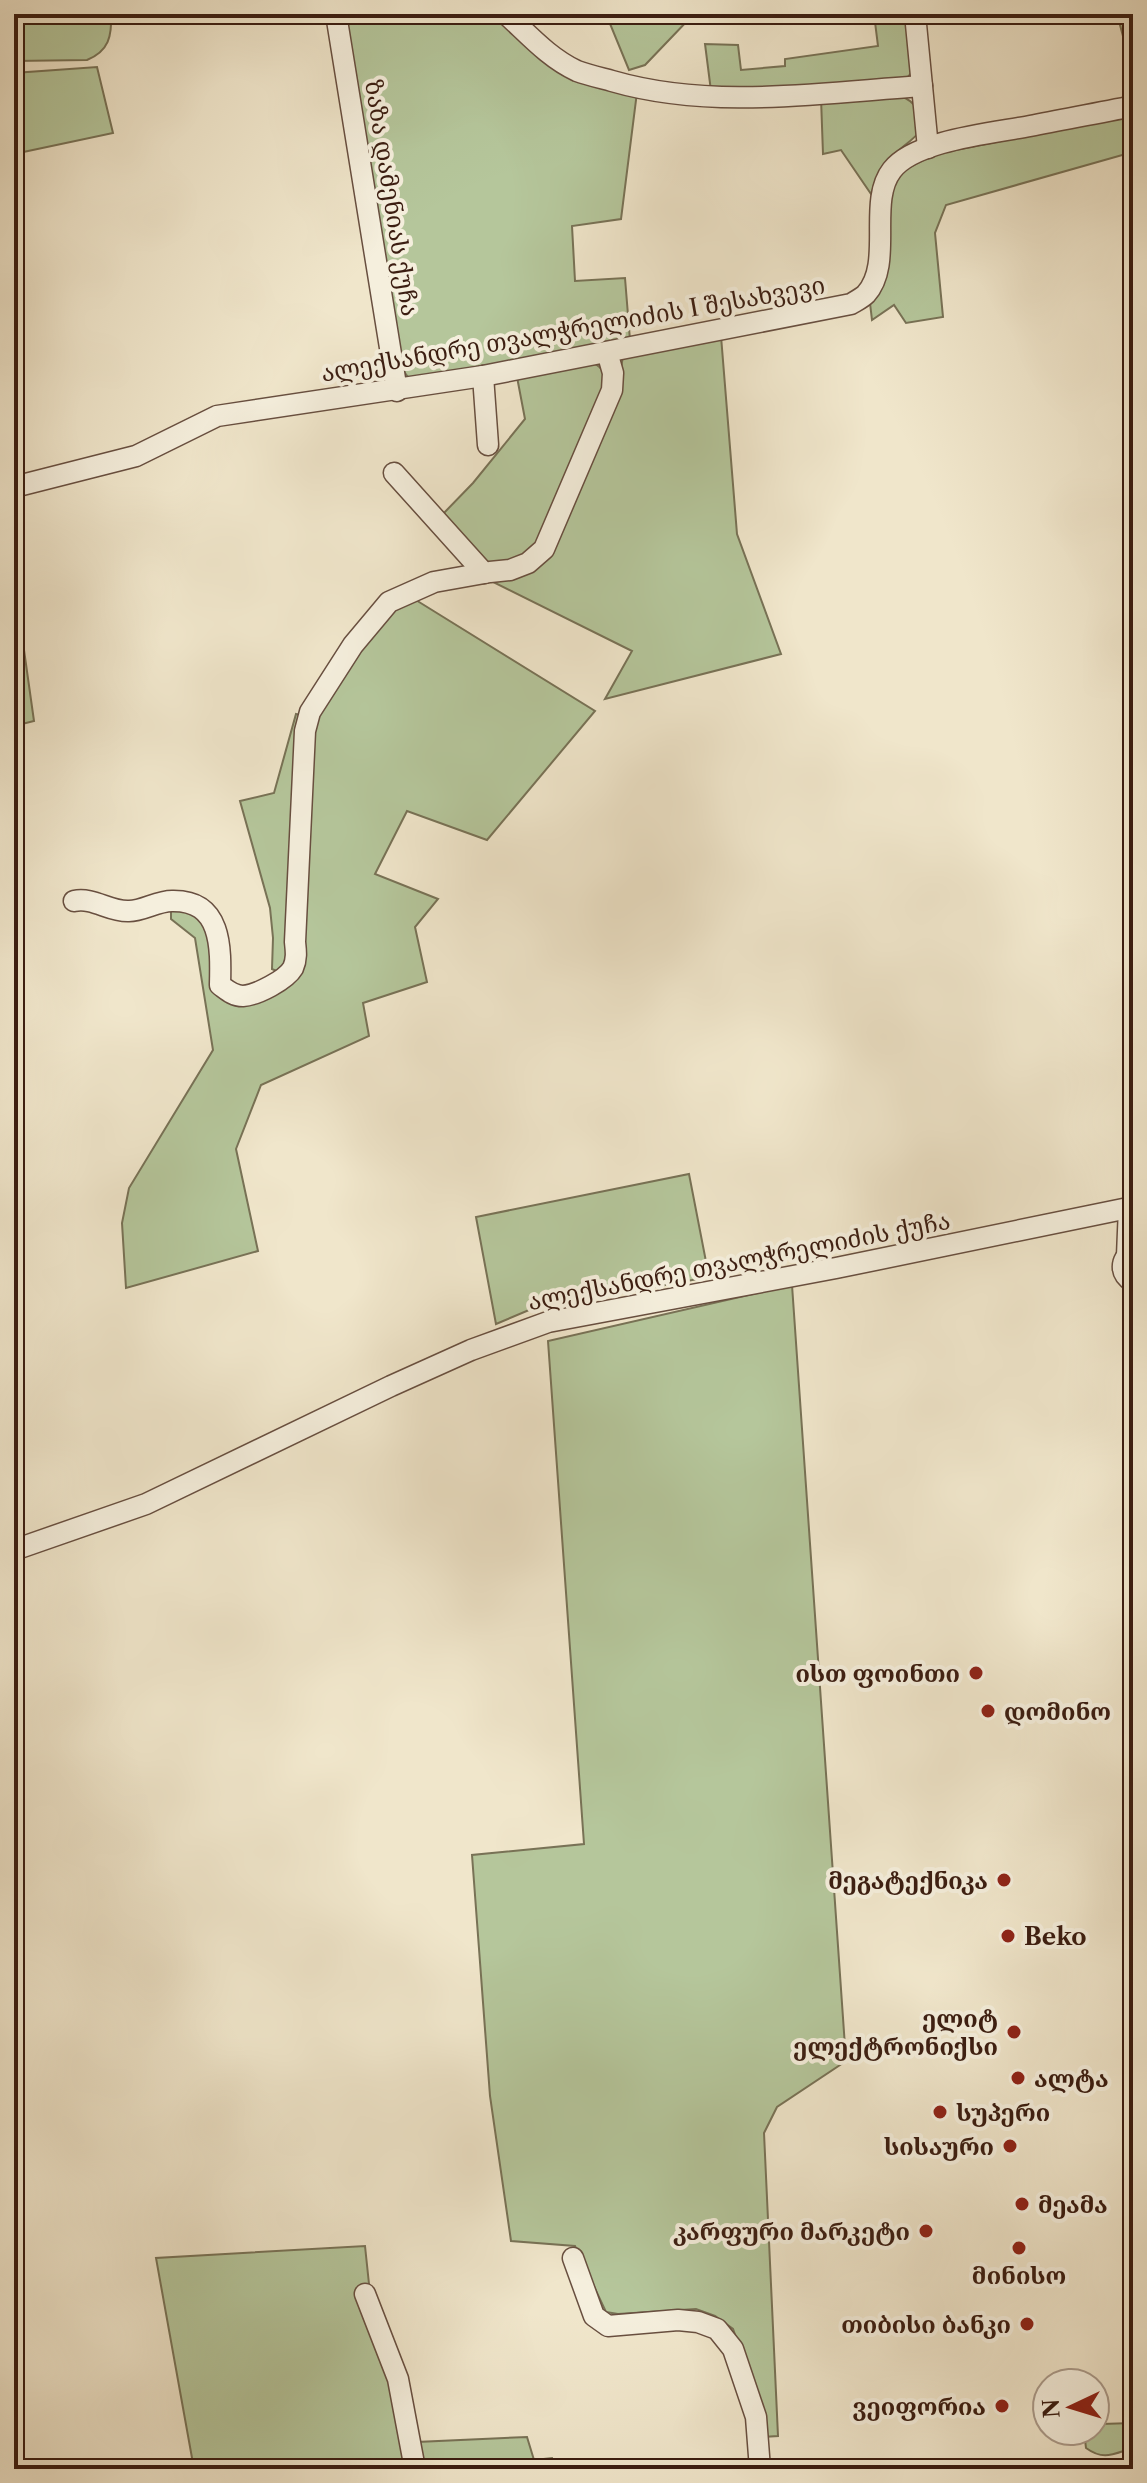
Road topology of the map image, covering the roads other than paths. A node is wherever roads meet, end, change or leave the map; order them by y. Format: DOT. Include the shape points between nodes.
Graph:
graph roads {
  1 [pos="336,14"];
  2 [pos="506,14"];
  3 [pos="915,14"];
  4 [pos="922,86"];
  5 [pos="1133,106"];
  6 [pos="928,148"];
  7 [pos="607,352"];
  8 [pos="483,376"];
  9 [pos="397,391"];
  10 [pos="488,445"];
  11 [pos="394,473"];
  12 [pos="14,487"];
  13 [pos="484,573"];
  14 [pos="74,901"];
  15 [pos="1132,1210"];
  16 [pos="1130,1253"];
  17 [pos="1133,1282"];
  18 [pos="14,1550"];
  19 [pos="573,2258"];
  20 [pos="365,2294"];
  21 [pos="415,2469"];
  22 [pos="760,2469"];
  1 -- 9 [label="street, ზაზა დამენიას ქუჩა"];
  2 -- 4 [label="street" via="547,53 578,71 643,89 719,98"];
  3 -- 4 [label="street"];
  4 -- 6 [label="street"];
  5 -- 6 [label="street, ალექსანდრე თვალჭრელიძის I შესახვევი"];
  6 -- 7 [label="street, ალექსანდრე თვალჭრელიძის I შესახვევი" via="904,158 883,186 874,282 851,304"];
  7 -- 8 [label="street, ალექსანდრე თვალჭრელიძის I შესახვევი"];
  7 -- 13 [label="street" via="612,390 544,549 528,563"];
  8 -- 9 [label="street, ალექსანდრე თვალჭრელიძის I შესახვევი"];
  8 -- 10 [label="street"];
  9 -- 12 [label="street, ალექსანდრე თვალჭრელიძის I შესახვევი" via="217,416 136,456"];
  11 -- 13 [label="street"];
  13 -- 14 [label="street" via="419,587 389,602 353,645 310,712 296,958 278,983 243,996 220,985 221,945 203,908 169,901 128,912 85,899"];
  15 -- 16 [label="street"];
  15 -- 18 [label="street, ალექსანდრე თვალჭრელიძის ქუჩა" via="548,1322 391,1386 146,1504"];
  16 -- 17 [label="street" via="1122,1269"];
  19 -- 22 [label="street" via="594,2316 608,2326 678,2320 717,2329 733,2349 756,2417"];
  20 -- 21 [label="street" via="398,2379"];
}
